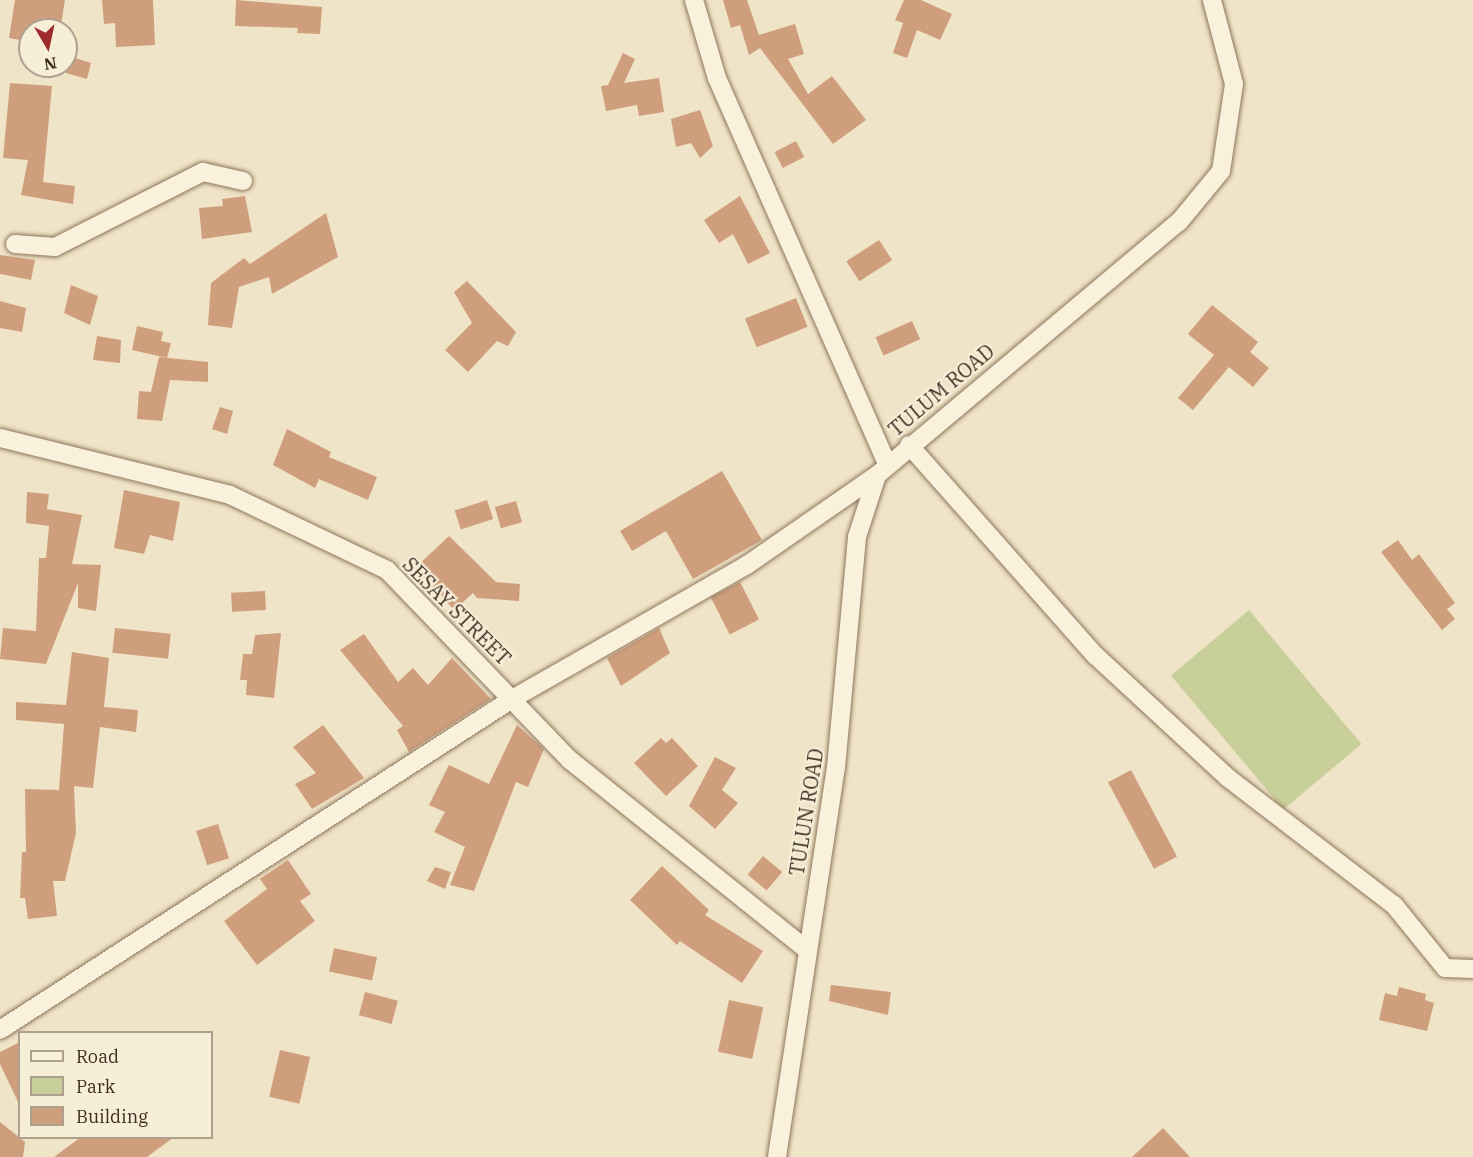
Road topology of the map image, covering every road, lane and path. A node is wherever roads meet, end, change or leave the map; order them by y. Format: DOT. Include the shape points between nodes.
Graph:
graph roads {
  1 [pos="694,0"];
  2 [pos="1212,0"];
  3 [pos="243,181"];
  4 [pos="15,244"];
  5 [pos="0,438"];
  6 [pos="909,445"];
  7 [pos="883,470"];
  8 [pos="512,699"];
  9 [pos="807,950"];
  10 [pos="1473,969"];
  11 [pos="0,1030"];
  12 [pos="777,1157"];
  1 -- 7 [label="street" via="717,78"];
  2 -- 6 [label="street, TULUM ROAD" via="1233,84 1221,171 1179,222"];
  3 -- 4 [label="street" via="203,172 55,247"];
  5 -- 8 [label="street, SESAY STREET" via="231,495 387,570"];
  6 -- 7 [label="street, TULUM ROAD"];
  6 -- 10 [label="street" via="1096,656 1209,761 1394,905 1445,968"];
  7 -- 8 [label="street, TULUM ROAD" via="747,565"];
  7 -- 9 [label="street, TULUN ROAD" via="857,537 838,757"];
  8 -- 9 [label="street, SESAY STREET" via="570,760"];
  8 -- 11 [label="street, TULUM ROAD"];
  9 -- 12 [label="street, TULUN ROAD"];
}
